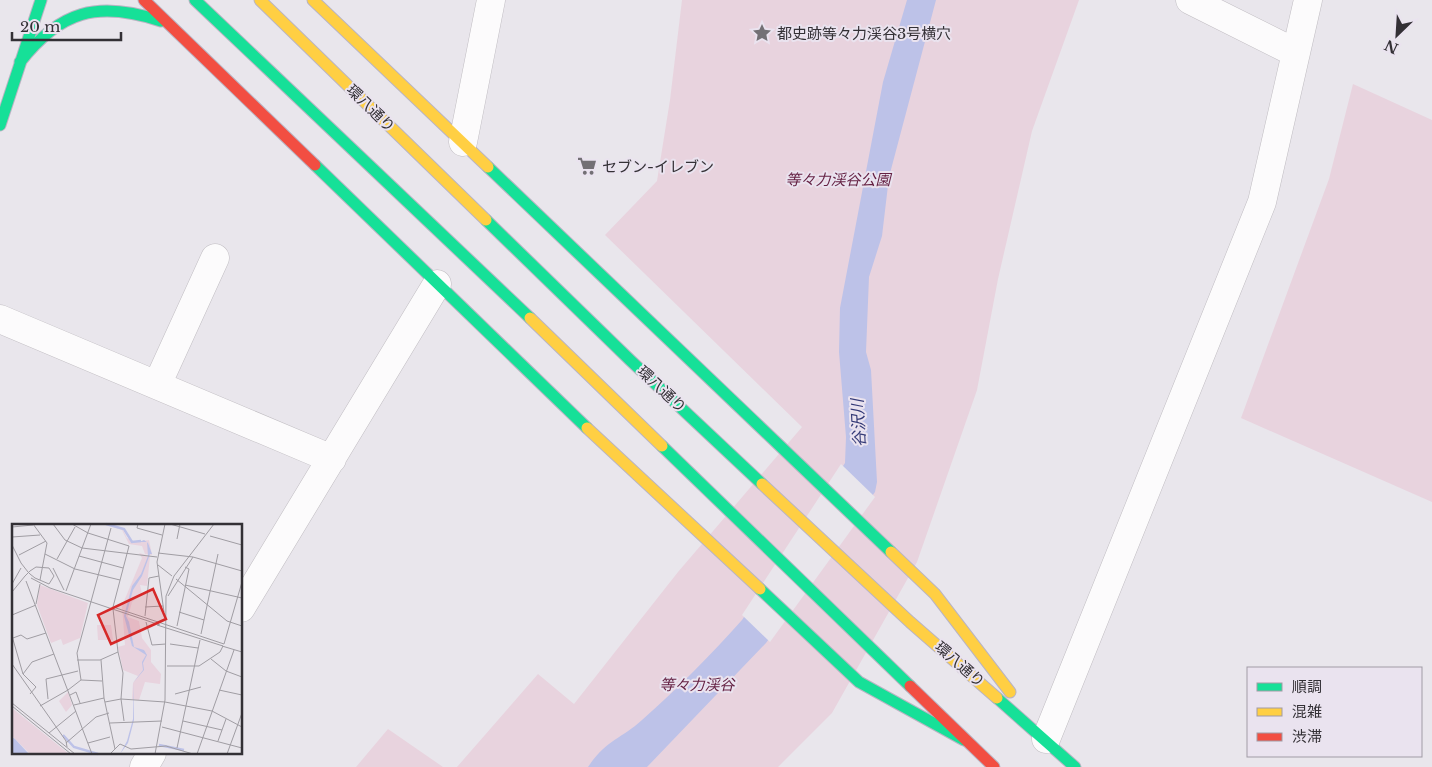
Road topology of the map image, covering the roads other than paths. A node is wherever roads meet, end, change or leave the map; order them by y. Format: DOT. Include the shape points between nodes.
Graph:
graph roads {
  1 [pos="41,0"];
  2 [pos="144,0"];
  3 [pos="195,0"];
  4 [pos="260,0"];
  5 [pos="313,0"];
  6 [pos="491,0"];
  7 [pos="1190,0"];
  8 [pos="1308,0"];
  9 [pos="173,28"];
  10 [pos="1296,53"];
  11 [pos="20,62"];
  12 [pos="0,125"];
  13 [pos="463,142"];
  14 [pos="214,258"];
  15 [pos="437,284"];
  16 [pos="0,319"];
  17 [pos="157,385"];
  18 [pos="332,459"];
  19 [pos="242,606"];
  20 [pos="1046,739"];
  21 [pos="964,740"];
  22 [pos="151,754"];
  23 [pos="144,767"];
  24 [pos="994,767"];
  25 [pos="1075,767"];
  1 -- 11 [label="main road"];
  2 -- 9 [label="main road"];
  3 -- 21 [label="main road" via="449,240"];
  4 -- 20 [label="main road, 環八通り" via="630,360 910,622"];
  5 -- 13 [label="main road"];
  6 -- 13 [label="street"];
  7 -- 10 [label="street"];
  8 -- 10 [label="street"];
  9 -- 11 [label="main road" via="130,7 86,2 50,24"];
  9 -- 15 [label="main road"];
  10 -- 20 [label="street" via="1262,202"];
  11 -- 12 [label="main road"];
  13 -- 20 [label="main road" via="935,594"];
  14 -- 17 [label="street"];
  15 -- 18 [label="street"];
  15 -- 21 [label="main road" via="859,682"];
  16 -- 17 [label="street"];
  17 -- 18 [label="street"];
  18 -- 19 [label="street"];
  20 -- 25 [label="main road, 環八通り"];
  21 -- 24 [label="main road"];
  22 -- 23 [label="street"];
}
